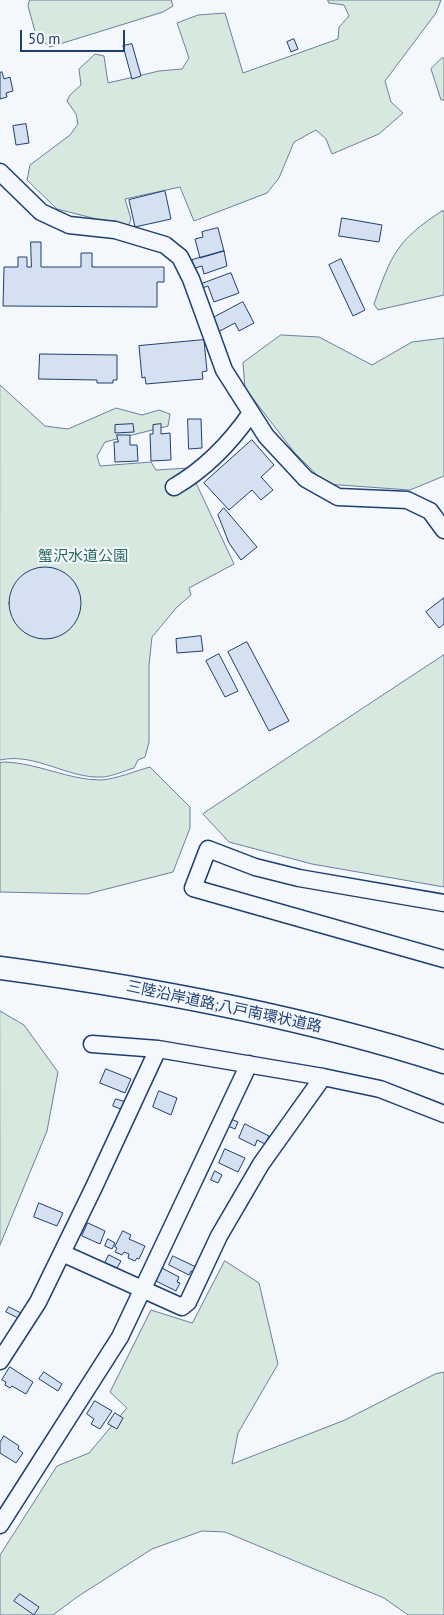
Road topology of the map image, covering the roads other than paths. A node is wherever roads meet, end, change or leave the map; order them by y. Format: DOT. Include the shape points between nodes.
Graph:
graph roads {
  1 [pos="0,172"];
  2 [pos="251,413"];
  3 [pos="174,487"];
  4 [pos="444,530"];
  5 [pos="444,904"];
  6 [pos="444,959"];
  7 [pos="0,968"];
  8 [pos="92,1044"];
  9 [pos="158,1049"];
  10 [pos="444,1062"];
  11 [pos="249,1064"];
  12 [pos="324,1076"];
  13 [pos="444,1114"];
  14 [pos="62,1253"];
  15 [pos="143,1289"];
  16 [pos="0,1361"];
  17 [pos="0,1525"];
  1 -- 2 [label="street" via="41,212 69,225 115,230 164,245 180,257 224,370"];
  2 -- 3 [label="street" via="237,434 191,477"];
  2 -- 4 [label="street" via="266,436 306,479 322,490 338,497 407,500 430,511"];
  5 -- 6 [label="street" via="298,878 208,849 193,888"];
  7 -- 10 [label="highway, 三陸沿岸道路;八戸南環状道路" via="94,980 252,1011"];
  8 -- 9 [label="street"];
  9 -- 11 [label="street"];
  9 -- 14 [label="street"];
  11 -- 12 [label="street"];
  11 -- 15 [label="street"];
  12 -- 13 [label="street" via="380,1089"];
  12 -- 15 [label="street" via="261,1164 219,1236 188,1302 182,1307"];
  14 -- 15 [label="street"];
  14 -- 16 [label="street" via="38,1302"];
  15 -- 17 [label="street" via="120,1337"];
}
